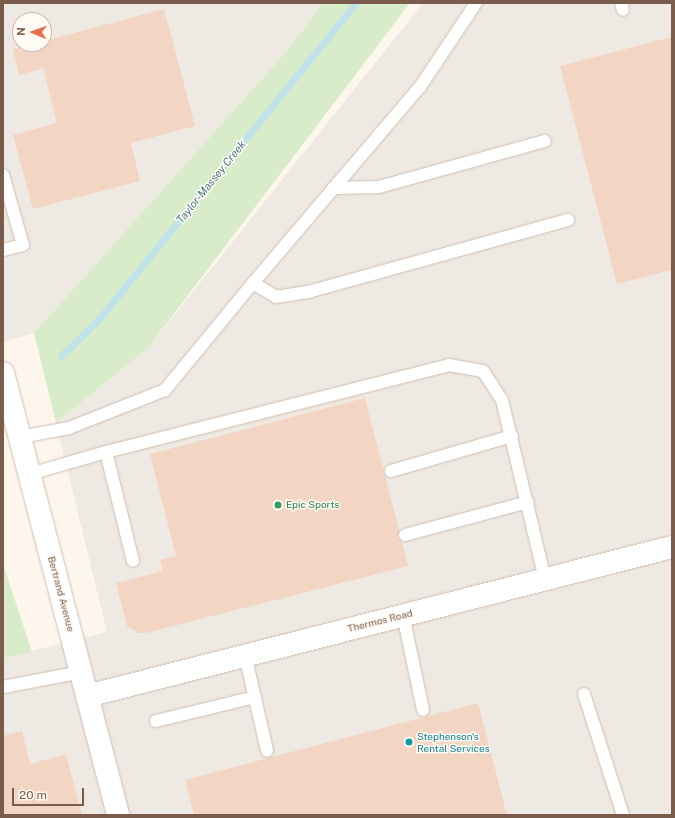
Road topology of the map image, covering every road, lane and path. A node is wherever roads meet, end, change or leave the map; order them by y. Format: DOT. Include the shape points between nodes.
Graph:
graph roads {
  1 [pos="476,3"];
  2 [pos="545,141"];
  3 [pos="3,175"];
  4 [pos="333,188"];
  5 [pos="568,220"];
  6 [pos="3,250"];
  7 [pos="252,283"];
  8 [pos="3,374"];
  9 [pos="512,436"];
  10 [pos="20,437"];
  11 [pos="106,452"];
  12 [pos="391,471"];
  13 [pos="30,474"];
  14 [pos="528,502"];
  15 [pos="405,535"];
  16 [pos="672,547"];
  17 [pos="133,561"];
  18 [pos="545,579"];
  19 [pos="403,615"];
  20 [pos="245,655"];
  21 [pos="82,672"];
  22 [pos="3,687"];
  23 [pos="584,694"];
  24 [pos="87,696"];
  25 [pos="255,697"];
  26 [pos="423,710"];
  27 [pos="156,721"];
  28 [pos="267,750"];
  29 [pos="118,815"];
  30 [pos="623,815"];
  1 -- 4 [label="lane" via="420,87"];
  2 -- 4 [label="lane" via="379,187"];
  3 -- 6 [label="lane" via="23,245"];
  4 -- 7 [label="lane"];
  5 -- 7 [label="lane" via="308,292 276,297"];
  7 -- 10 [label="lane" via="165,390 69,428"];
  8 -- 10 [label="street, Bertrand Avenue"];
  9 -- 11 [label="lane" via="502,400 483,371 449,365"];
  9 -- 12 [label="lane"];
  9 -- 14 [label="lane"];
  10 -- 13 [label="street, Bertrand Avenue"];
  11 -- 13 [label="lane"];
  11 -- 17 [label="lane"];
  13 -- 21 [label="street, Bertrand Avenue"];
  14 -- 15 [label="lane"];
  14 -- 18 [label="lane"];
  16 -- 18 [label="street, Thermos Road"];
  18 -- 19 [label="street, Thermos Road"];
  19 -- 20 [label="street, Thermos Road"];
  19 -- 26 [label="lane"];
  20 -- 24 [label="street, Thermos Road"];
  20 -- 25 [label="lane"];
  21 -- 22 [label="lane"];
  21 -- 24 [label="street, Bertrand Avenue"];
  23 -- 30 [label="lane"];
  24 -- 29 [label="street, Bertrand Avenue"];
  25 -- 27 [label="lane"];
  25 -- 28 [label="lane"];
}
